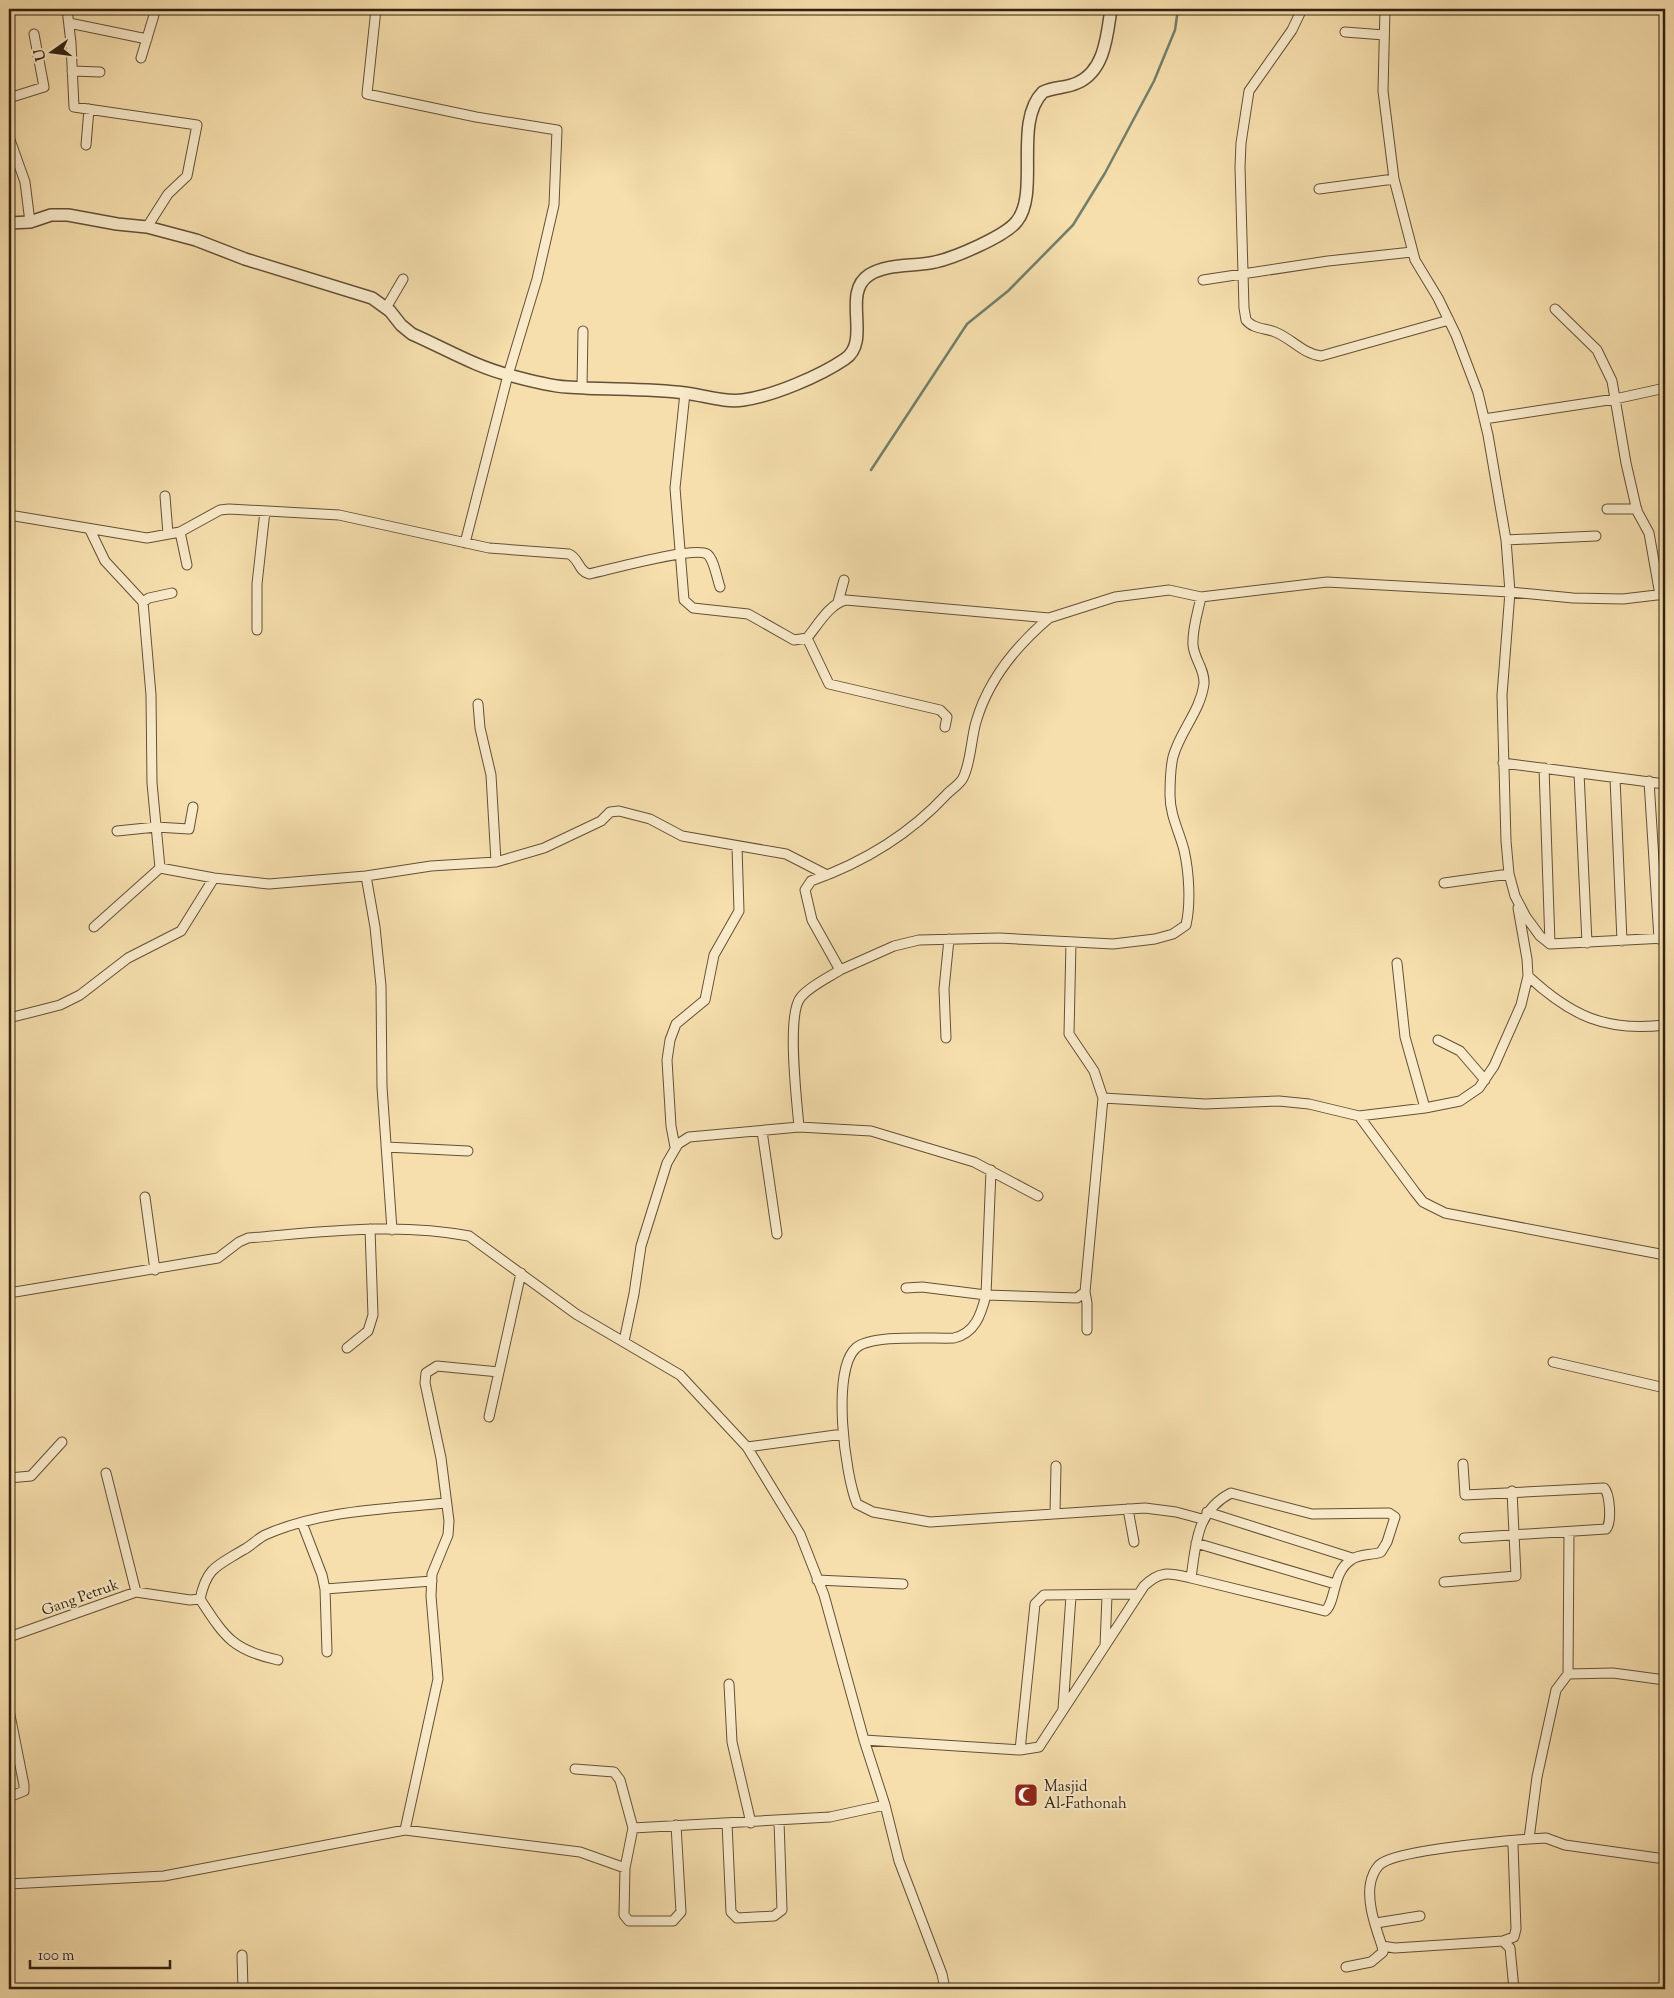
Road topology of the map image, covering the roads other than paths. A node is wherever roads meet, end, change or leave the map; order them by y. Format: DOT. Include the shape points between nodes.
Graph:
graph roads {
  1 [pos="67,9"];
  2 [pos="376,9"];
  3 [pos="1111,9"];
  4 [pos="1302,9"];
  5 [pos="1385,9"];
  6 [pos="154,15"];
  7 [pos="69,23"];
  8 [pos="1345,32"];
  9 [pos="34,34"];
  10 [pos="1384,34"];
  11 [pos="147,39"];
  12 [pos="141,58"];
  13 [pos="72,71"];
  14 [pos="100,72"];
  15 [pos="9,98"];
  16 [pos="89,109"];
  17 [pos="9,137"];
  18 [pos="86,145"];
  19 [pos="1394,179"];
  20 [pos="1320,189"];
  21 [pos="30,222"];
  22 [pos="9,223"];
  23 [pos="147,227"];
  24 [pos="1412,252"];
  25 [pos="1243,274"];
  26 [pos="403,279"];
  27 [pos="1203,280"];
  28 [pos="386,308"];
  29 [pos="1555,309"];
  30 [pos="1449,320"];
  31 [pos="584,331"];
  32 [pos="508,375"];
  33 [pos="582,388"];
  34 [pos="1665,388"];
  35 [pos="685,392"];
  36 [pos="1614,399"];
  37 [pos="1484,419"];
  38 [pos="165,496"];
  39 [pos="1607,509"];
  40 [pos="1637,509"];
  41 [pos="265,511"];
  42 [pos="9,516"];
  43 [pos="90,530"];
  44 [pos="180,532"];
  45 [pos="168,534"];
  46 [pos="1596,536"];
  47 [pos="1506,540"];
  48 [pos="465,543"];
  49 [pos="680,552"];
  50 [pos="187,565"];
  51 [pos="844,580"];
  52 [pos="720,587"];
  53 [pos="1510,592"];
  54 [pos="172,593"];
  55 [pos="1662,594"];
  56 [pos="1202,596"];
  57 [pos="143,602"];
  58 [pos="838,602"];
  59 [pos="1049,618"];
  60 [pos="257,630"];
  61 [pos="807,638"];
  62 [pos="478,704"];
  63 [pos="945,727"];
  64 [pos="1503,763"];
  65 [pos="1544,768"];
  66 [pos="1579,773"];
  67 [pos="1615,778"];
  68 [pos="1649,781"];
  69 [pos="1665,784"];
  70 [pos="193,807"];
  71 [pos="156,827"];
  72 [pos="116,831"];
  73 [pos="737,846"];
  74 [pos="496,862"];
  75 [pos="160,868"];
  76 [pos="1509,874"];
  77 [pos="827,875"];
  78 [pos="366,876"];
  79 [pos="214,878"];
  80 [pos="1444,882"];
  81 [pos="1515,896"];
  82 [pos="94,927"];
  83 [pos="1662,938"];
  84 [pos="948,939"];
  85 [pos="1622,941"];
  86 [pos="1070,942"];
  87 [pos="1587,943"];
  88 [pos="1550,944"];
  89 [pos="1397,963"];
  90 [pos="840,970"];
  91 [pos="1528,976"];
  92 [pos="9,1018"];
  93 [pos="1665,1025"];
  94 [pos="946,1038"];
  95 [pos="1438,1040"];
  96 [pos="1485,1080"];
  97 [pos="1103,1098"];
  98 [pos="1425,1108"];
  99 [pos="1359,1116"];
  100 [pos="798,1128"];
  101 [pos="762,1131"];
  102 [pos="386,1147"];
  103 [pos="675,1147"];
  104 [pos="468,1151"];
  105 [pos="991,1170"];
  106 [pos="1038,1196"];
  107 [pos="145,1197"];
  108 [pos="370,1229"];
  109 [pos="392,1230"];
  110 [pos="778,1234"];
  111 [pos="1665,1255"];
  112 [pos="155,1270"];
  113 [pos="520,1273"];
  114 [pos="906,1288"];
  115 [pos="1085,1292"];
  116 [pos="9,1293"];
  117 [pos="986,1295"];
  118 [pos="1086,1330"];
  119 [pos="624,1341"];
  120 [pos="347,1348"];
  121 [pos="1553,1362"];
  122 [pos="499,1372"];
  123 [pos="1665,1388"];
  124 [pos="489,1417"];
  125 [pos="844,1434"];
  126 [pos="62,1442"];
  127 [pos="747,1447"];
  128 [pos="1463,1464"];
  129 [pos="1056,1466"];
  130 [pos="106,1473"];
  131 [pos="9,1478"];
  132 [pos="1512,1492"];
  133 [pos="446,1503"];
  134 [pos="1128,1509"];
  135 [pos="1055,1513"];
  136 [pos="1205,1516"];
  137 [pos="302,1523"];
  138 [pos="1569,1532"];
  139 [pos="1514,1535"];
  140 [pos="1464,1538"];
  141 [pos="1134,1542"];
  142 [pos="1196,1543"];
  143 [pos="1352,1558"];
  144 [pos="1191,1578"];
  145 [pos="818,1580"];
  146 [pos="432,1581"];
  147 [pos="1444,1582"];
  148 [pos="903,1584"];
  149 [pos="1335,1584"];
  150 [pos="325,1589"];
  151 [pos="136,1592"];
  152 [pos="1139,1594"];
  153 [pos="1071,1596"];
  154 [pos="1107,1596"];
  155 [pos="200,1599"];
  156 [pos="9,1638"];
  157 [pos="1105,1646"];
  158 [pos="327,1652"];
  159 [pos="278,1660"];
  160 [pos="1568,1674"];
  161 [pos="1665,1680"];
  162 [pos="729,1684"];
  163 [pos="9,1710"];
  164 [pos="1062,1712"];
  165 [pos="864,1740"];
  166 [pos="1020,1750"];
  167 [pos="575,1769"];
  168 [pos="9,1797"];
  169 [pos="885,1805"];
  170 [pos="779,1821"];
  171 [pos="752,1822"];
  172 [pos="727,1823"];
  173 [pos="676,1825"];
  174 [pos="633,1828"];
  175 [pos="405,1830"];
  176 [pos="1529,1839"];
  177 [pos="1510,1841"];
  178 [pos="1665,1859"];
  179 [pos="625,1868"];
  180 [pos="9,1884"];
  181 [pos="1420,1916"];
  182 [pos="1376,1923"];
  183 [pos="1503,1941"];
  184 [pos="1382,1946"];
  185 [pos="242,1955"];
  186 [pos="1346,1967"];
  187 [pos="243,1989"];
  188 [pos="944,1989"];
  189 [pos="1514,1989"];
  1 -- 7 [label="street"];
  2 -- 32 [label="street" via="366,94 557,130 554,205 537,279"];
  3 -- 35 [label="street" via="1105,44 1096,69 1076,84 1043,92 1034,105 1026,158 1024,207 1008,230 936,262 880,270 869,275 857,293 852,353 832,366 759,398 740,401"];
  4 -- 25 [label="street" via="1292,30 1249,91 1240,144"];
  5 -- 10 [label="street"];
  6 -- 11 [label="street"];
  7 -- 11 [label="street"];
  7 -- 13 [label="street"];
  8 -- 10 [label="street"];
  9 -- 15 [label="street" via="44,84 41,90"];
  10 -- 19 [label="street" via="1383,91"];
  11 -- 12 [label="street"];
  13 -- 14 [label="street"];
  13 -- 16 [label="street" via="74,107"];
  16 -- 18 [label="street"];
  16 -- 23 [label="street" via="197,125 187,176 168,194"];
  17 -- 21 [label="street" via="25,182"];
  19 -- 20 [label="street"];
  19 -- 24 [label="street"];
  21 -- 22 [label="street"];
  21 -- 23 [label="street" via="60,215"];
  23 -- 28 [label="street" via="372,298"];
  24 -- 25 [label="street"];
  24 -- 30 [label="street"];
  25 -- 27 [label="street"];
  25 -- 30 [label="street" via="1244,315 1249,324 1282,335 1316,355"];
  26 -- 28 [label="street"];
  28 -- 32 [label="street" via="412,334"];
  29 -- 36 [label="street" via="1597,350 1612,380"];
  30 -- 37 [label="street" via="1478,393"];
  31 -- 33 [label="street"];
  32 -- 33 [label="street"];
  32 -- 48 [label="street"];
  33 -- 35 [label="street"];
  34 -- 36 [label="street"];
  35 -- 49 [label="street" via="675,488"];
  36 -- 37 [label="street"];
  36 -- 40 [label="street"];
  37 -- 47 [label="street"];
  38 -- 45 [label="street"];
  39 -- 40 [label="street"];
  40 -- 55 [label="street" via="1648,533"];
  41 -- 44 [label="street" via="220,510"];
  41 -- 48 [label="street" via="339,516"];
  41 -- 60 [label="street" via="257,584"];
  42 -- 43 [label="street"];
  43 -- 45 [label="street" via="147,538"];
  43 -- 57 [label="street" via="105,561"];
  44 -- 45 [label="street"];
  44 -- 50 [label="street"];
  46 -- 47 [label="street"];
  47 -- 53 [label="street"];
  48 -- 49 [label="street" via="569,554 589,574"];
  49 -- 52 [label="street" via="709,555"];
  49 -- 61 [label="street" via="684,600 688,605 748,614 794,640"];
  51 -- 58 [label="street"];
  53 -- 55 [label="street" via="1623,599"];
  53 -- 56 [label="street" via="1327,582"];
  53 -- 64 [label="street" via="1503,666"];
  54 -- 57 [label="street"];
  56 -- 59 [label="street" via="1169,590 1115,597"];
  56 -- 86 [label="street" via="1193,646 1202,666 1202,696 1174,756 1170,776 1172,815 1184,850 1189,912 1186,925 1173,934 1155,939 1113,944"];
  57 -- 71 [label="street" via="151,695"];
  58 -- 59 [label="street" via="903,604"];
  58 -- 61 [label="street"];
  59 -- 77 [label="street" via="1030,634 1002,667 977,720 963,778 928,815 871,854"];
  61 -- 63 [label="street" via="829,684 940,710 947,717"];
  62 -- 74 [label="street" via="491,775"];
  64 -- 65 [label="street"];
  64 -- 76 [label="street"];
  65 -- 66 [label="street"];
  65 -- 88 [label="street"];
  66 -- 67 [label="street"];
  66 -- 87 [label="street"];
  67 -- 68 [label="street"];
  67 -- 85 [label="street"];
  68 -- 69 [label="street"];
  68 -- 83 [label="street"];
  70 -- 71 [label="street" via="189,829"];
  71 -- 72 [label="street"];
  71 -- 75 [label="street"];
  73 -- 74 [label="street" via="682,836 650,820 616,811 544,848"];
  73 -- 77 [label="street" via="786,854"];
  73 -- 103 [label="street" via="738,911 714,955 705,1000 676,1024 670,1040 666,1060"];
  74 -- 78 [label="street" via="431,866"];
  75 -- 79 [label="street"];
  75 -- 82 [label="street"];
  76 -- 80 [label="street"];
  76 -- 81 [label="street"];
  77 -- 90 [label="street" via="811,881 805,890 812,920"];
  78 -- 79 [label="street" via="269,884"];
  78 -- 102 [label="street" via="380,986"];
  79 -- 92 [label="street" via="181,931 128,958 80,996 60,1005"];
  81 -- 88 [label="street" via="1534,929"];
  81 -- 91 [label="street" via="1525,941"];
  83 -- 85 [label="street"];
  84 -- 86 [label="street"];
  84 -- 90 [label="street" via="905,943"];
  84 -- 94 [label="street" via="944,989"];
  85 -- 87 [label="street"];
  86 -- 97 [label="street" via="1069,1034 1094,1071"];
  87 -- 88 [label="street"];
  89 -- 98 [label="street" via="1405,1037"];
  90 -- 100 [label="street" via="801,996 794,1007 792,1025"];
  91 -- 93 [label="street" via="1564,1005 1599,1020 1626,1028"];
  91 -- 96 [label="street" via="1515,1023"];
  95 -- 96 [label="street" via="1460,1051"];
  96 -- 98 [label="street" via="1473,1093 1460,1100"];
  97 -- 99 [label="street" via="1205,1104 1279,1101 1309,1104"];
  97 -- 115 [label="street"];
  98 -- 99 [label="street"];
  99 -- 111 [label="street" via="1423,1202 1445,1214"];
  100 -- 101 [label="street"];
  100 -- 105 [label="street" via="871,1131"];
  101 -- 103 [label="street" via="689,1137"];
  101 -- 110 [label="street"];
  102 -- 104 [label="street"];
  102 -- 109 [label="street"];
  103 -- 119 [label="street" via="640,1246"];
  105 -- 106 [label="street"];
  105 -- 117 [label="street"];
  107 -- 112 [label="street"];
  108 -- 109 [label="street"];
  108 -- 112 [label="street" via="248,1238 218,1258"];
  108 -- 120 [label="street" via="373,1315 368,1331"];
  109 -- 113 [label="street" via="433,1230 469,1236"];
  112 -- 116 [label="street"];
  113 -- 119 [label="street" via="576,1314"];
  113 -- 122 [label="street"];
  114 -- 117 [label="street"];
  115 -- 117 [label="street" via="1076,1298"];
  115 -- 118 [label="street" via="1088,1303"];
  117 -- 125 [label="street" via="977,1322 962,1336 874,1341 857,1348 844,1372"];
  119 -- 127 [label="street" via="680,1375"];
  121 -- 123 [label="street"];
  122 -- 124 [label="street"];
  122 -- 133 [label="street" via="438,1366 426,1373 425,1383 441,1458"];
  125 -- 127 [label="street"];
  125 -- 135 [label="street" via="852,1491 857,1504 873,1512 930,1522"];
  126 -- 131 [label="street" via="30,1476"];
  127 -- 145 [label="street" via="800,1534"];
  128 -- 132 [label="street" via="1465,1495"];
  129 -- 135 [label="street"];
  130 -- 151 [label="street"];
  132 -- 138 [label="street" via="1606,1490 1608,1527"];
  132 -- 139 [label="street"];
  133 -- 137 [label="street" via="349,1512"];
  133 -- 146 [label="street" via="448,1535"];
  134 -- 135 [label="street"];
  134 -- 136 [label="street" via="1145,1508"];
  134 -- 141 [label="street"];
  136 -- 142 [label="street"];
  136 -- 143 [label="street"];
  136 -- 143 [label="street" via="1225,1496 1236,1493 1312,1514 1389,1513 1395,1516 1381,1552"];
  137 -- 150 [label="street"];
  137 -- 155 [label="street" via="260,1538 216,1566 205,1579"];
  138 -- 139 [label="street"];
  138 -- 160 [label="street"];
  139 -- 140 [label="street"];
  139 -- 147 [label="street" via="1516,1576"];
  142 -- 144 [label="street"];
  142 -- 149 [label="street"];
  143 -- 149 [label="street"];
  144 -- 149 [label="street" via="1325,1611"];
  144 -- 152 [label="street" via="1160,1574"];
  145 -- 148 [label="street"];
  145 -- 165 [label="street"];
  146 -- 150 [label="street"];
  146 -- 175 [label="street" via="438,1679"];
  150 -- 158 [label="street"];
  151 -- 155 [label="street, Gang Petruk"];
  151 -- 156 [label="street, Gang Petruk"];
  152 -- 154 [label="street"];
  152 -- 157 [label="street"];
  153 -- 154 [label="street"];
  153 -- 164 [label="street"];
  153 -- 166 [label="street" via="1044,1595 1035,1604"];
  154 -- 157 [label="street"];
  155 -- 159 [label="street" via="231,1642 254,1654"];
  157 -- 164 [label="street"];
  160 -- 161 [label="street" via="1612,1673"];
  160 -- 176 [label="street" via="1556,1690 1537,1777"];
  162 -- 171 [label="street" via="732,1742"];
  163 -- 168 [label="street" via="24,1791"];
  164 -- 166 [label="street" via="1039,1747"];
  165 -- 166 [label="street"];
  165 -- 169 [label="street"];
  167 -- 174 [label="street" via="614,1772 617,1775"];
  169 -- 170 [label="street" via="830,1817"];
  169 -- 188 [label="street" via="899,1862 936,1955"];
  170 -- 171 [label="street"];
  170 -- 172 [label="street" via="782,1910 774,1916 736,1918 731,1912"];
  171 -- 172 [label="street"];
  172 -- 173 [label="street"];
  173 -- 174 [label="street"];
  173 -- 179 [label="street" via="681,1912 678,1917 673,1921 629,1922 624,1915"];
  174 -- 179 [label="street"];
  175 -- 179 [label="street" via="580,1852"];
  175 -- 180 [label="street" via="164,1876"];
  176 -- 177 [label="street"];
  176 -- 178 [label="street" via="1546,1838 1565,1845"];
  177 -- 182 [label="street" via="1406,1855 1381,1863 1370,1885"];
  177 -- 183 [label="street" via="1513,1845 1516,1930 1514,1936"];
  181 -- 182 [label="street"];
  182 -- 184 [label="street"];
  183 -- 184 [label="street" via="1395,1948"];
  183 -- 189 [label="street" via="1510,1948"];
  184 -- 186 [label="street" via="1382,1952 1375,1961"];
  185 -- 187 [label="street"];
}
